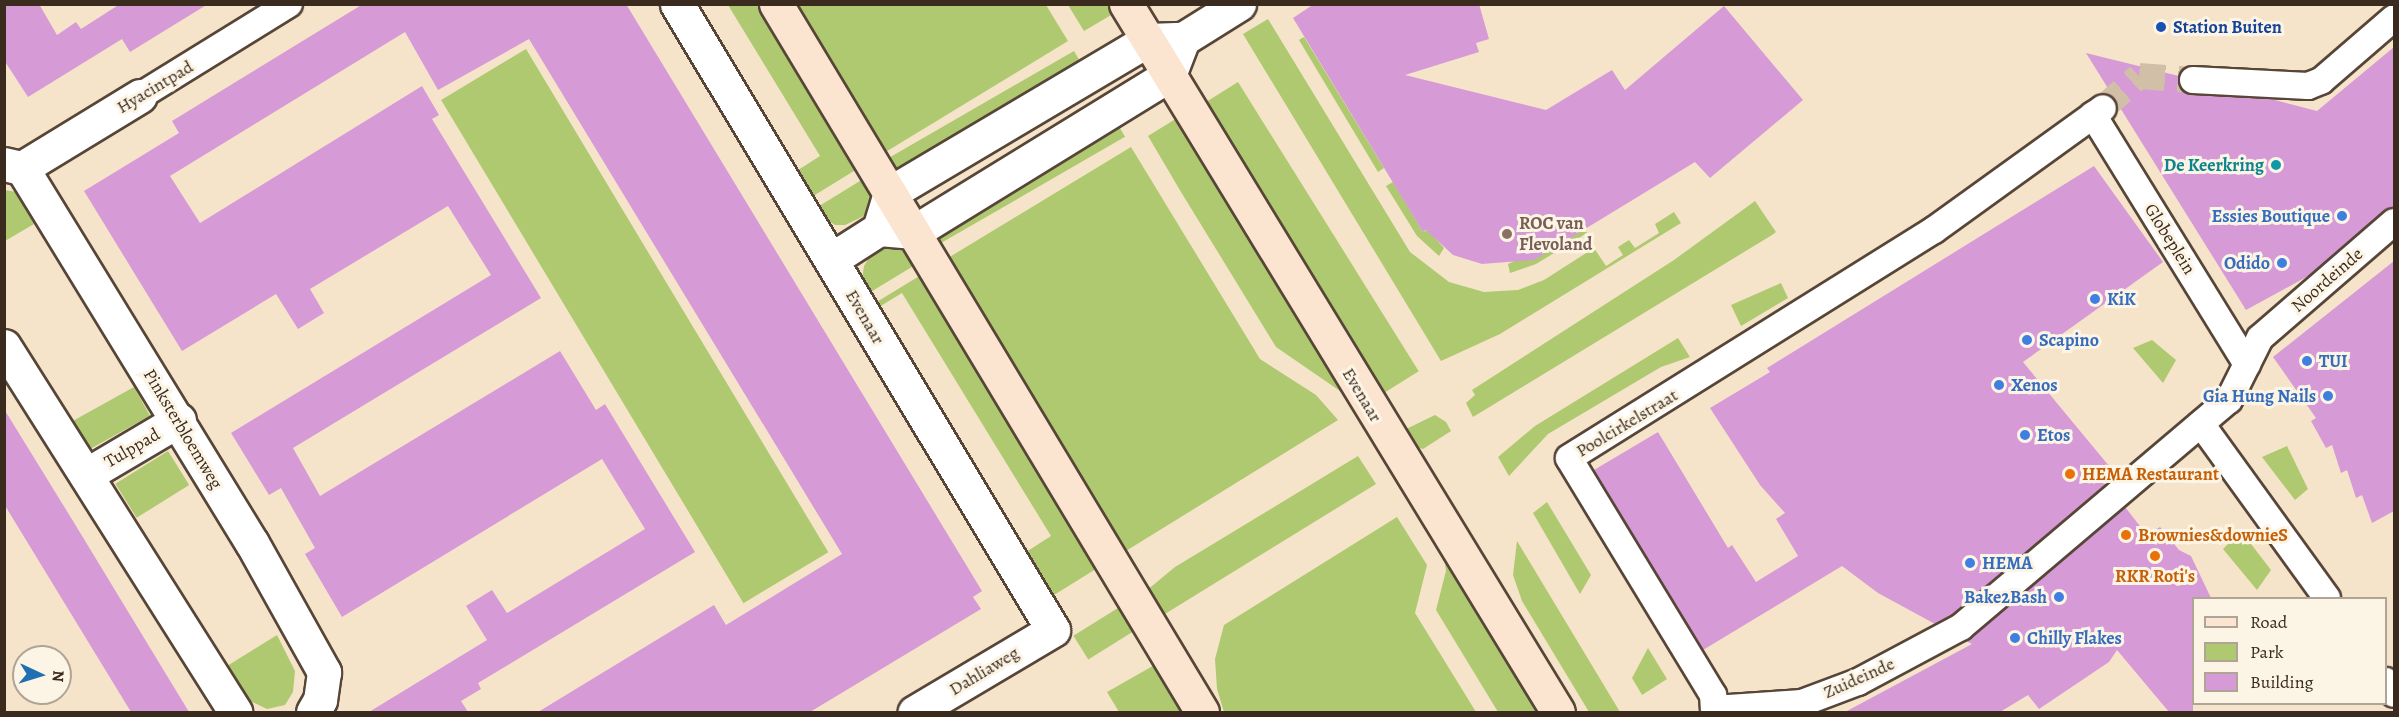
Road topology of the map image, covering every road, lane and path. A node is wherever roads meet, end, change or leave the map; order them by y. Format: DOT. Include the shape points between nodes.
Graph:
graph roads {
  1 [pos="289,4"];
  2 [pos="677,4"];
  3 [pos="776,4"];
  4 [pos="1126,4"];
  5 [pos="1239,4"];
  6 [pos="2394,18"];
  7 [pos="1183,39"];
  8 [pos="1148,40"];
  9 [pos="1169,75"];
  10 [pos="2193,80"];
  11 [pos="140,96"];
  12 [pos="13,166"];
  13 [pos="890,194"];
  14 [pos="2394,222"];
  15 [pos="879,229"];
  16 [pos="1934,230"];
  17 [pos="914,232"];
  18 [pos="832,259"];
  19 [pos="4,346"];
  20 [pos="2247,364"];
  21 [pos="178,420"];
  22 [pos="2201,424"];
  23 [pos="86,475"];
  24 [pos="2326,597"];
  25 [pos="1053,630"];
  26 [pos="1714,711"];
  27 [pos="235,712"];
  28 [pos="313,712"];
  29 [pos="915,712"];
  30 [pos="1202,712"];
  31 [pos="1558,712"];
  1 -- 11 [label="street, Hyacintpad"];
  2 -- 18 [label="street, Evenaar"];
  3 -- 13 [label="main road"];
  4 -- 8 [label="main road, Evenaar"];
  5 -- 7 [label="street"];
  6 -- 10 [label="street" via="2321,81 2307,86"];
  7 -- 8 [label="street"];
  7 -- 9 [label="street"];
  8 -- 9 [label="main road, Evenaar"];
  8 -- 13 [label="street"];
  9 -- 17 [label="street"];
  9 -- 31 [label="main road, Evenaar"];
  11 -- 12 [label="street, Hyacintpad"];
  12 -- 21 [label="street, Pinksterbloemweg"];
  13 -- 15 [label="street"];
  13 -- 17 [label="main road"];
  14 -- 20 [label="street, Noordeinde" via="2260,338"];
  15 -- 17 [label="street"];
  15 -- 18 [label="street"];
  16 -- 20 [label="street, Globeplein" via="2098,112"];
  16 -- 26 [label="street, Poolcirkelstraat" via="1569,458 1713,695"];
  17 -- 30 [label="main road"];
  18 -- 25 [label="street, Evenaar"];
  19 -- 23 [label="street"];
  20 -- 22 [label="street" via="2229,400"];
  21 -- 23 [label="street, Tulppad"];
  21 -- 28 [label="street, Pinksterbloemweg" via="324,672 320,700"];
  22 -- 24 [label="street"];
  22 -- 26 [label="street, Zuideinde" via="2130,483 1965,634 1802,703"];
  23 -- 27 [label="street"];
  25 -- 29 [label="street, Dahliaweg"];
}
